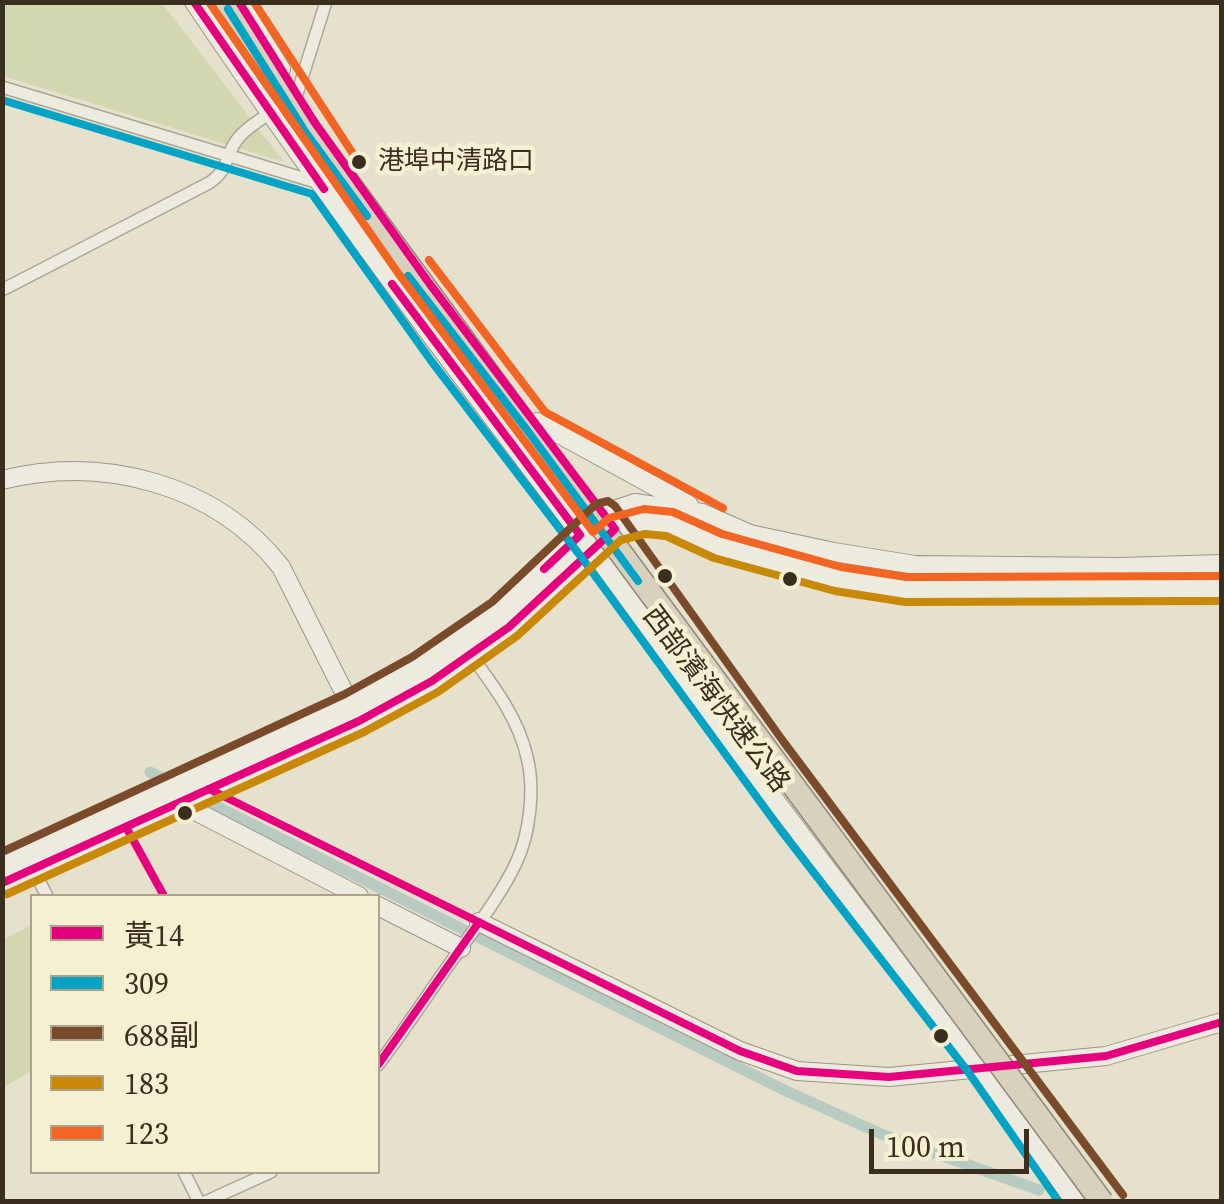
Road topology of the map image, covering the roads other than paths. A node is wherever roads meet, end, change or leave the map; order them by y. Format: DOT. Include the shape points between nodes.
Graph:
graph roads {
  1 [pos="194,2"];
  2 [pos="207,2"];
  3 [pos="224,2"];
  4 [pos="240,2"];
  5 [pos="326,2"];
  6 [pos="2,87"];
  7 [pos="296,94"];
  8 [pos="268,113"];
  9 [pos="228,154"];
  10 [pos="320,183"];
  11 [pos="2,290"];
  12 [pos="538,422"];
  13 [pos="2,480"];
  14 [pos="702,512"];
  15 [pos="610,521"];
  16 [pos="580,535"];
  17 [pos="592,550"];
  18 [pos="1222,564"];
  19 [pos="1222,588"];
  20 [pos="466,648"];
  21 [pos="355,713"];
  22 [pos="180,804"];
  23 [pos="30,862"];
  24 [pos="2,866"];
  25 [pos="2,883"];
  26 [pos="46,894"];
  27 [pos="355,894"];
  28 [pos="380,907"];
  29 [pos="479,922"];
  30 [pos="461,948"];
  31 [pos="1222,1022"];
  32 [pos="380,1062"];
  33 [pos="979,1066"];
  34 [pos="1012,1066"];
  35 [pos="185,1174"];
  36 [pos="266,1174"];
  37 [pos="202,1202"];
  38 [pos="1074,1202"];
  39 [pos="1086,1202"];
  40 [pos="1102,1202"];
  41 [pos="1113,1202"];
  1 -- 8 [label="street"];
  2 -- 39 [label="highway, 西部濱海快速公路" via="283,119"];
  3 -- 40 [label="highway, 西部濱海快速公路, bridge" via="505,398"];
  4 -- 7 [label="street"];
  5 -- 7 [label="street"];
  6 -- 9 [label="street"];
  7 -- 8 [label="street"];
  7 -- 12 [label="street" via="429,283"];
  8 -- 9 [label="street"];
  8 -- 10 [label="street"];
  9 -- 10 [label="street"];
  9 -- 11 [label="street" via="223,173 209,183"];
  10 -- 16 [label="street"];
  12 -- 14 [label="street"];
  12 -- 15 [label="street"];
  13 -- 21 [label="street" via="80,471 126,476 177,489 232,518 281,568"];
  14 -- 15 [label="street" via="635,503"];
  14 -- 18 [label="street" via="750,534 915,565"];
  15 -- 16 [label="street"];
  15 -- 17 [label="street"];
  15 -- 19 [label="street" via="669,524 718,546 906,590"];
  15 -- 34 [label="street"];
  16 -- 17 [label="street"];
  16 -- 20 [label="street"];
  17 -- 20 [label="street" via="509,626"];
  17 -- 33 [label="street"];
  20 -- 21 [label="street" via="432,682"];
  20 -- 29 [label="street" via="519,731 531,790 518,860"];
  21 -- 22 [label="street"];
  21 -- 23 [label="street"];
  22 -- 23 [label="street"];
  22 -- 27 [label="street"];
  23 -- 24 [label="street"];
  23 -- 25 [label="street"];
  23 -- 26 [label="street"];
  28 -- 30 [label="street"];
  29 -- 30 [label="street"];
  29 -- 33 [label="street" via="776,1066 889,1077"];
  30 -- 32 [label="street"];
  31 -- 34 [label="street" via="1106,1056"];
  33 -- 34 [label="street"];
  33 -- 38 [label="street"];
  34 -- 41 [label="street"];
  35 -- 37 [label="street"];
  36 -- 37 [label="street"];
}
